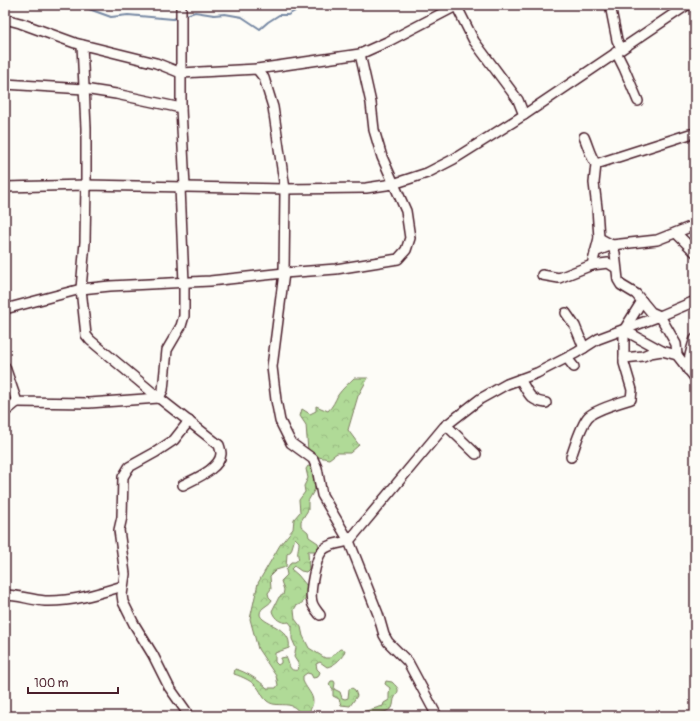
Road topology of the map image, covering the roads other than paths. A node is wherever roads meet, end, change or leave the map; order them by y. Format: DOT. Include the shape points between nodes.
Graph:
graph roads {
  1 [pos="181,5"];
  2 [pos="457,5"];
  3 [pos="610,5"];
  4 [pos="687,5"];
  5 [pos="5,20"];
  6 [pos="82,45"];
  7 [pos="618,51"];
  8 [pos="360,54"];
  9 [pos="257,69"];
  10 [pos="181,73"];
  11 [pos="5,84"];
  12 [pos="84,89"];
  13 [pos="638,101"];
  14 [pos="181,108"];
  15 [pos="524,115"];
  16 [pos="695,134"];
  17 [pos="584,137"];
  18 [pos="596,164"];
  19 [pos="393,184"];
  20 [pos="86,185"];
  21 [pos="5,187"];
  22 [pos="182,187"];
  23 [pos="284,189"];
  24 [pos="695,225"];
  25 [pos="676,233"];
  26 [pos="599,238"];
  27 [pos="612,245"];
  28 [pos="595,252"];
  29 [pos="695,252"];
  30 [pos="592,265"];
  31 [pos="616,268"];
  32 [pos="284,273"];
  33 [pos="542,275"];
  34 [pos="184,283"];
  35 [pos="81,289"];
  36 [pos="642,301"];
  37 [pos="695,301"];
  38 [pos="5,309"];
  39 [pos="566,313"];
  40 [pos="660,316"];
  41 [pos="624,330"];
  42 [pos="695,339"];
  43 [pos="584,348"];
  44 [pos="662,351"];
  45 [pos="677,355"];
  46 [pos="566,358"];
  47 [pos="624,358"];
  48 [pos="5,367"];
  49 [pos="574,367"];
  50 [pos="688,370"];
  51 [pos="695,378"];
  52 [pos="520,379"];
  53 [pos="159,398"];
  54 [pos="17,402"];
  55 [pos="546,403"];
  56 [pos="5,412"];
  57 [pos="188,421"];
  58 [pos="446,425"];
  59 [pos="476,454"];
  60 [pos="571,457"];
  61 [pos="183,485"];
  62 [pos="348,541"];
  63 [pos="123,586"];
  64 [pos="5,595"];
  65 [pos="320,615"];
  66 [pos="187,716"];
  67 [pos="437,716"];
  1 -- 10 [label="street"];
  2 -- 8 [label="street"];
  2 -- 15 [label="street" via="474,41 518,100"];
  3 -- 7 [label="street"];
  4 -- 7 [label="street"];
  5 -- 6 [label="street"];
  6 -- 10 [label="street" via="156,63"];
  6 -- 12 [label="street"];
  7 -- 13 [label="street"];
  7 -- 15 [label="street"];
  8 -- 9 [label="street"];
  8 -- 19 [label="street" via="374,130"];
  9 -- 10 [label="street"];
  9 -- 23 [label="street" via="264,78 273,107"];
  10 -- 14 [label="street"];
  11 -- 12 [label="street"];
  12 -- 14 [label="street"];
  12 -- 20 [label="street"];
  14 -- 22 [label="street"];
  15 -- 19 [label="street" via="454,159 427,173"];
  16 -- 18 [label="street"];
  17 -- 18 [label="street" via="590,156"];
  18 -- 26 [label="street" via="594,183"];
  19 -- 23 [label="street" via="366,188"];
  19 -- 32 [label="street" via="406,211 410,238 406,250 398,259 336,269"];
  20 -- 21 [label="street"];
  20 -- 22 [label="street"];
  20 -- 35 [label="street"];
  22 -- 23 [label="street"];
  22 -- 34 [label="street"];
  23 -- 32 [label="street"];
  24 -- 25 [label="street"];
  25 -- 27 [label="street" via="657,240"];
  25 -- 29 [label="street"];
  26 -- 27 [label="street"];
  26 -- 28 [label="street"];
  27 -- 28 [label="street"];
  27 -- 31 [label="street"];
  28 -- 30 [label="street"];
  30 -- 31 [label="street" via="608,263"];
  30 -- 33 [label="street" via="559,278"];
  31 -- 36 [label="street" via="621,285"];
  32 -- 34 [label="street"];
  32 -- 62 [label="street" via="272,367 280,421 291,442 313,459 322,495"];
  34 -- 35 [label="street"];
  34 -- 53 [label="street" via="184,316 167,350 163,390"];
  35 -- 38 [label="street"];
  35 -- 53 [label="street" via="86,335"];
  36 -- 40 [label="street" via="652,312"];
  36 -- 41 [label="street"];
  37 -- 40 [label="street"];
  39 -- 43 [label="street" via="575,326"];
  40 -- 41 [label="street"];
  40 -- 45 [label="street" via="676,344"];
  41 -- 43 [label="street" via="598,339"];
  41 -- 44 [label="street"];
  41 -- 47 [label="street"];
  42 -- 50 [label="street"];
  43 -- 46 [label="street"];
  44 -- 45 [label="street"];
  44 -- 47 [label="street"];
  45 -- 50 [label="street"];
  46 -- 49 [label="street"];
  46 -- 52 [label="street"];
  47 -- 60 [label="street" via="632,390 631,399 588,416"];
  48 -- 54 [label="street"];
  50 -- 51 [label="street"];
  52 -- 55 [label="street" via="533,400"];
  52 -- 58 [label="street" via="480,399"];
  53 -- 54 [label="street" via="89,403"];
  53 -- 57 [label="street"];
  54 -- 56 [label="street"];
  57 -- 61 [label="street" via="219,445 221,454 218,463"];
  57 -- 63 [label="street" via="174,440 129,467 123,477 122,517 119,530 125,574"];
  58 -- 59 [label="street"];
  58 -- 62 [label="street"];
  62 -- 65 [label="street" via="326,547 322,551 314,575 311,598"];
  62 -- 67 [label="street" via="384,635 408,662"];
  63 -- 64 [label="street" via="98,594 63,600 43,601"];
  63 -- 66 [label="street" via="123,602"];
}
